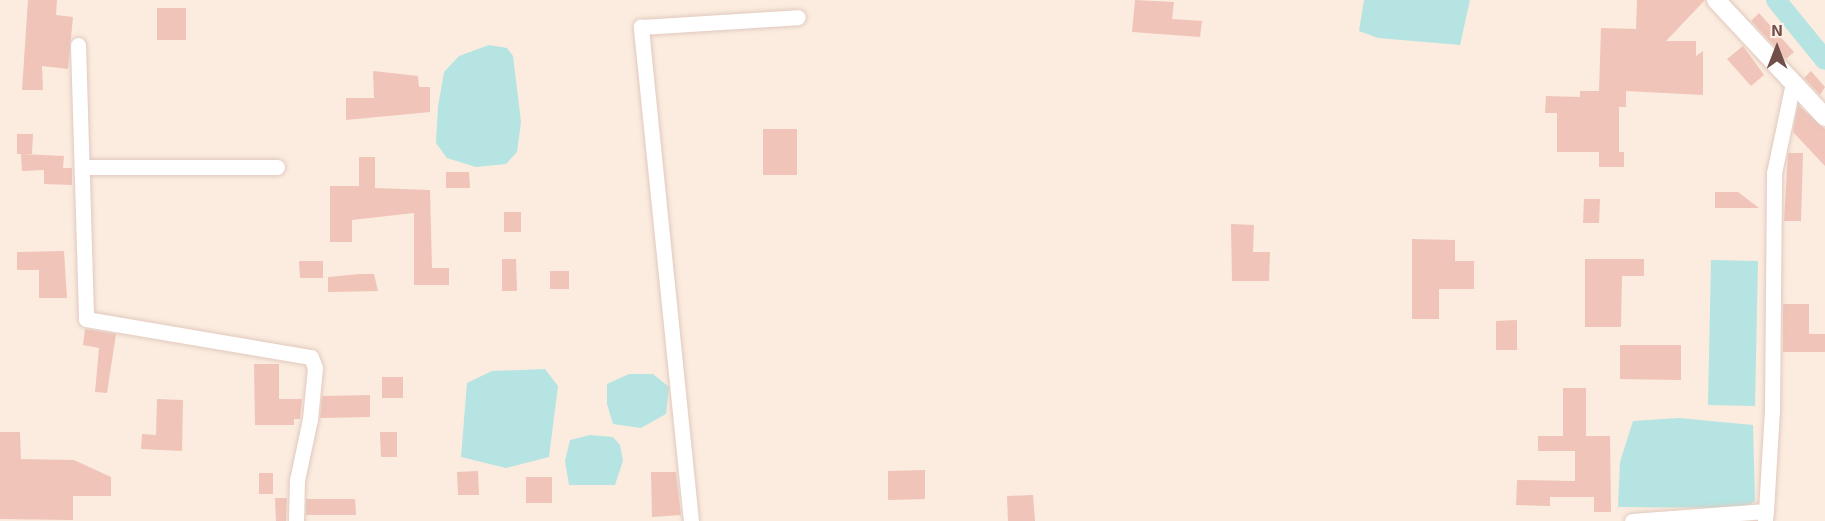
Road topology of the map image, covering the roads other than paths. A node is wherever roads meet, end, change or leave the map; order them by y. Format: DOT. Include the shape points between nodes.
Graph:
graph roads {
  1 [pos="1716,0"];
  2 [pos="798,17"];
  3 [pos="78,45"];
  4 [pos="1793,83"];
  5 [pos="1825,117"];
  6 [pos="85,167"];
  7 [pos="277,167"];
  8 [pos="1766,516"];
  9 [pos="296,521"];
  10 [pos="691,521"];
  11 [pos="1632,521"];
  1 -- 4 [label="street"];
  2 -- 10 [label="street" via="641,27"];
  3 -- 6 [label="street"];
  4 -- 5 [label="street"];
  4 -- 8 [label="street" via="1774,173 1772,411"];
  6 -- 7 [label="street"];
  6 -- 9 [label="street" via="86,319 311,357 315,368 310,419 297,480"];
  8 -- 11 [label="street"];
}
